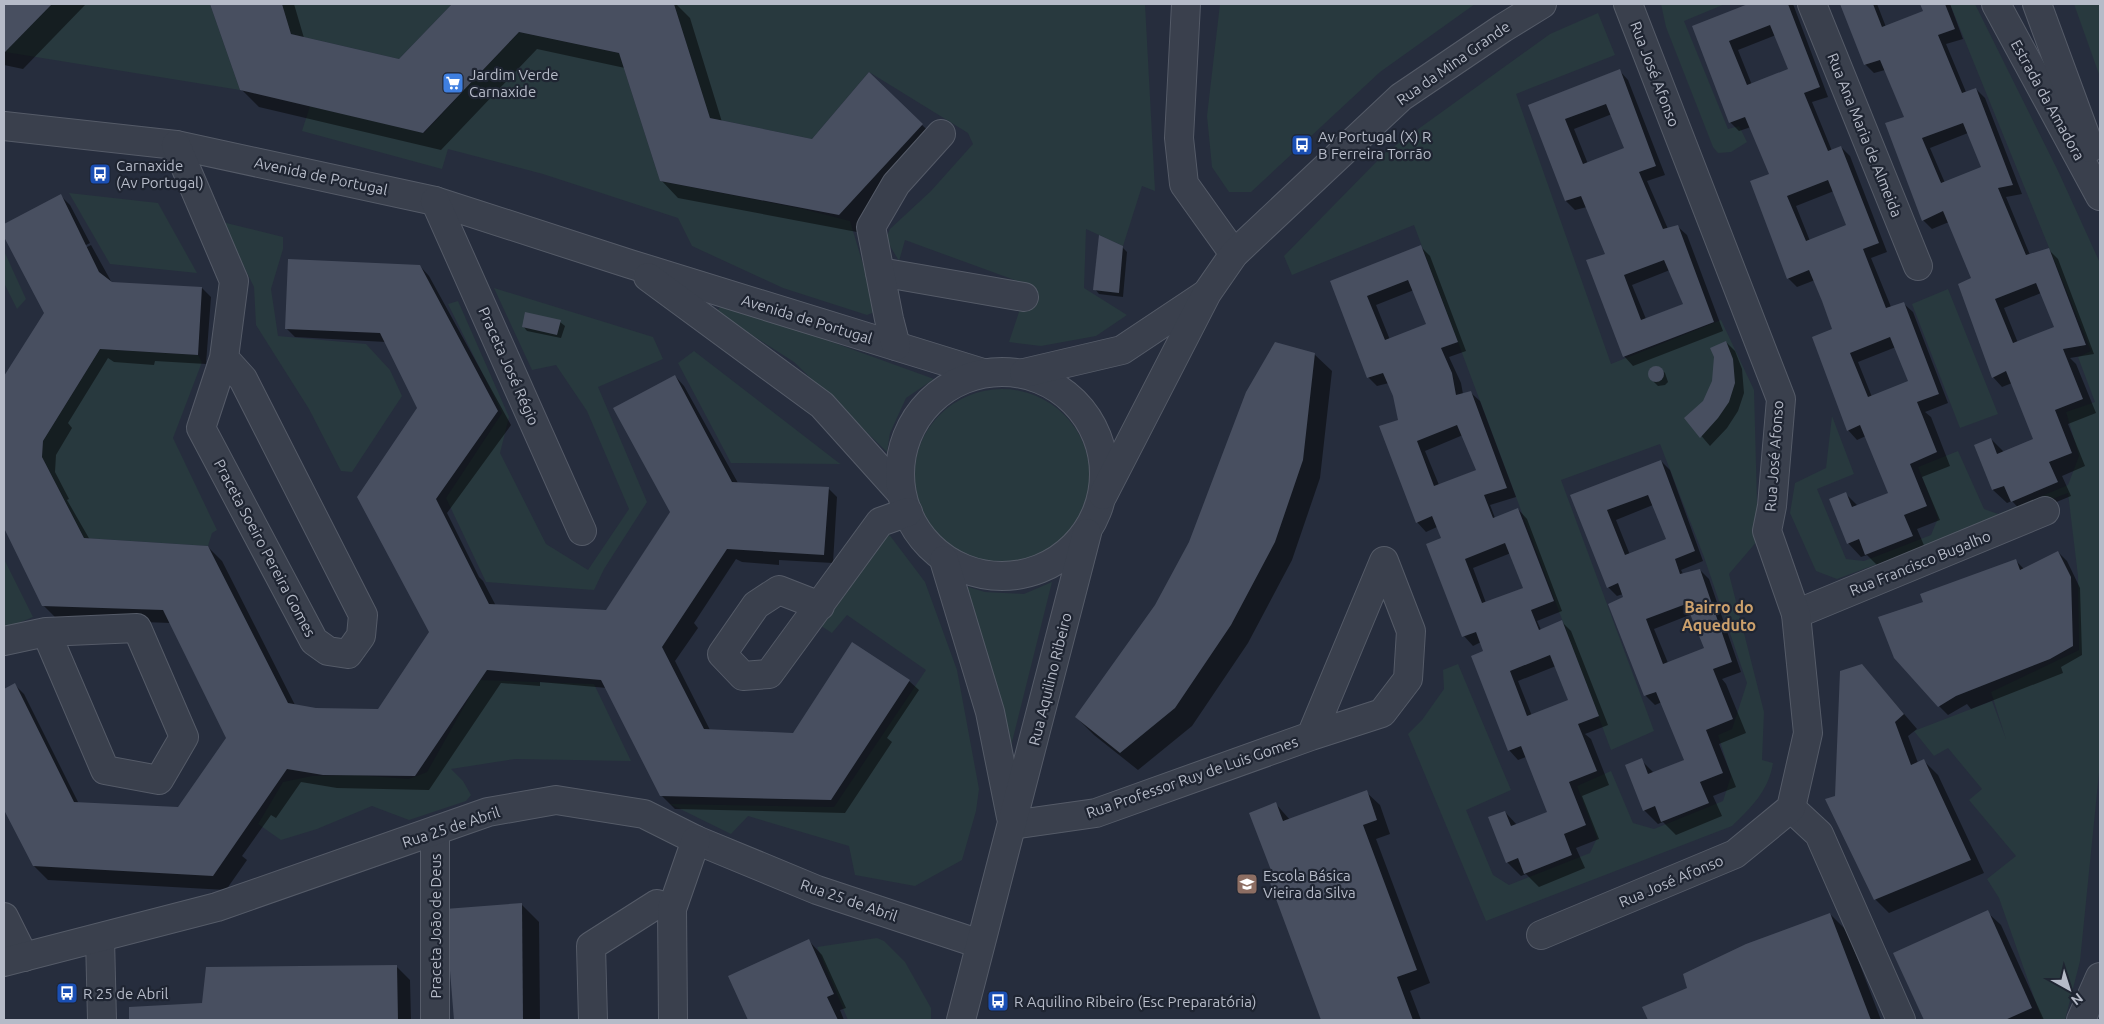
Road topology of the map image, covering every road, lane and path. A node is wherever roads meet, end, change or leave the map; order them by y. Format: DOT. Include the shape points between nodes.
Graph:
graph roads {
  1 [pos="1186,4"];
  2 [pos="1542,4"];
  3 [pos="1628,4"];
  4 [pos="1812,4"];
  5 [pos="1996,4"];
  6 [pos="2040,9"];
  7 [pos="4,126"];
  8 [pos="941,134"];
  9 [pos="176,144"];
  10 [pos="2100,176"];
  11 [pos="2100,196"];
  12 [pos="435,202"];
  13 [pos="1234,254"];
  14 [pos="630,264"];
  15 [pos="1918,266"];
  16 [pos="880,272"];
  17 [pos="1207,293"];
  18 [pos="1024,297"];
  19 [pos="896,346"];
  20 [pos="224,358"];
  21 [pos="983,373"];
  22 [pos="1024,373"];
  23 [pos="1103,495"];
  24 [pos="904,503"];
  25 [pos="2045,511"];
  26 [pos="582,531"];
  27 [pos="1087,532"];
  28 [pos="944,560"];
  29 [pos="820,606"];
  30 [pos="1796,614"];
  31 [pos="46,632"];
  32 [pos="4,641"];
  33 [pos="1311,736"];
  34 [pos="1790,808"];
  35 [pos="1012,825"];
  36 [pos="435,831"];
  37 [pos="696,840"];
  38 [pos="672,909"];
  39 [pos="4,917"];
  40 [pos="1541,935"];
  41 [pos="100,938"];
  42 [pos="980,944"];
  43 [pos="14,959"];
  44 [pos="2100,977"];
  45 [pos="102,1020"];
  46 [pos="435,1020"];
  47 [pos="593,1020"];
  48 [pos="673,1020"];
  49 [pos="961,1020"];
  50 [pos="1901,1020"];
  51 [pos="2082,1020"];
  1 -- 13 [label="street" via="1179,138 1184,184"];
  2 -- 13 [label="street, Rua da Mina Grande" via="1401,97"];
  3 -- 30 [label="street, Rua José Afonso" via="1781,399 1767,531"];
  4 -- 15 [label="street, Rua Ana Maria de Almeida"];
  5 -- 11 [label="street, Estrada da Amadora"];
  6 -- 10 [label="street, Estrada da Amadora"];
  7 -- 9 [label="street, Avenida de Portugal"];
  8 -- 16 [label="street" via="896,184 871,227"];
  9 -- 12 [label="street, Avenida de Portugal"];
  9 -- 20 [label="street, Praceta Soeiro Pereira Gomes" via="234,281"];
  12 -- 14 [label="street, Avenida de Portugal"];
  12 -- 26 [label="street, Praceta José Régio"];
  13 -- 17 [label="street"];
  14 -- 19 [label="street, Avenida de Portugal"];
  14 -- 24 [label="street, Avenida de Portugal" via="822,405"];
  16 -- 18 [label="street"];
  16 -- 19 [label="street"];
  17 -- 22 [label="street" via="1122,350"];
  17 -- 23 [label="street"];
  19 -- 21 [label="street, Avenida de Portugal"];
  20 -- 20 [label="street, Praceta Soeiro Pereira Gomes" via="201,428 314,641 328,651 348,654 361,636 363,615 243,379"];
  21 -- 22 [label="street"];
  21 -- 24 [label="street" via="946,388 918,416 901,453"];
  22 -- 23 [label="street" via="1060,389 1089,418 1104,455"];
  23 -- 27 [label="street"];
  24 -- 28 [label="street" via="916,531"];
  24 -- 29 [label="street" via="880,522"];
  25 -- 30 [label="street, Rua Francisco Bugalho"];
  27 -- 28 [label="street" via="1059,560 1021,576 981,576"];
  27 -- 35 [label="street, Rua Aquilino Ribeiro"];
  28 -- 35 [label="street, Rua Aquilino Ribeiro" via="990,712"];
  30 -- 34 [label="street, Rua José Afonso" via="1808,733"];
  31 -- 31 [label="street" via="105,770 159,780 184,737 137,628"];
  31 -- 32 [label="street"];
  33 -- 33 [label="street, Rua Professor Ruy de Luis Gomes" via="1382,713 1408,679 1411,631 1384,560"];
  33 -- 35 [label="street, Rua Professor Ruy de Luis Gomes" via="1096,813"];
  34 -- 40 [label="street, Rua José Afonso" via="1735,854"];
  34 -- 50 [label="street" via="1820,834"];
  35 -- 42 [label="street, Rua Aquilino Ribeiro"];
  36 -- 37 [label="street, Rua 25 de Abril" via="488,812 556,800 644,814"];
  36 -- 41 [label="street, Rua 25 de Abril" via="217,907"];
  36 -- 46 [label="street, Praceta João de Deus"];
  37 -- 38 [label="street"];
  37 -- 42 [label="street, Rua 25 de Abril" via="817,890"];
  38 -- 47 [label="street" via="657,904 591,946"];
  38 -- 48 [label="street"];
  39 -- 43 [label="street"];
  41 -- 43 [label="street, Rua 25 de Abril"];
  41 -- 45 [label="street"];
  42 -- 49 [label="street, Rua Aquilino Ribeiro"];
  44 -- 51 [label="street"];
}
